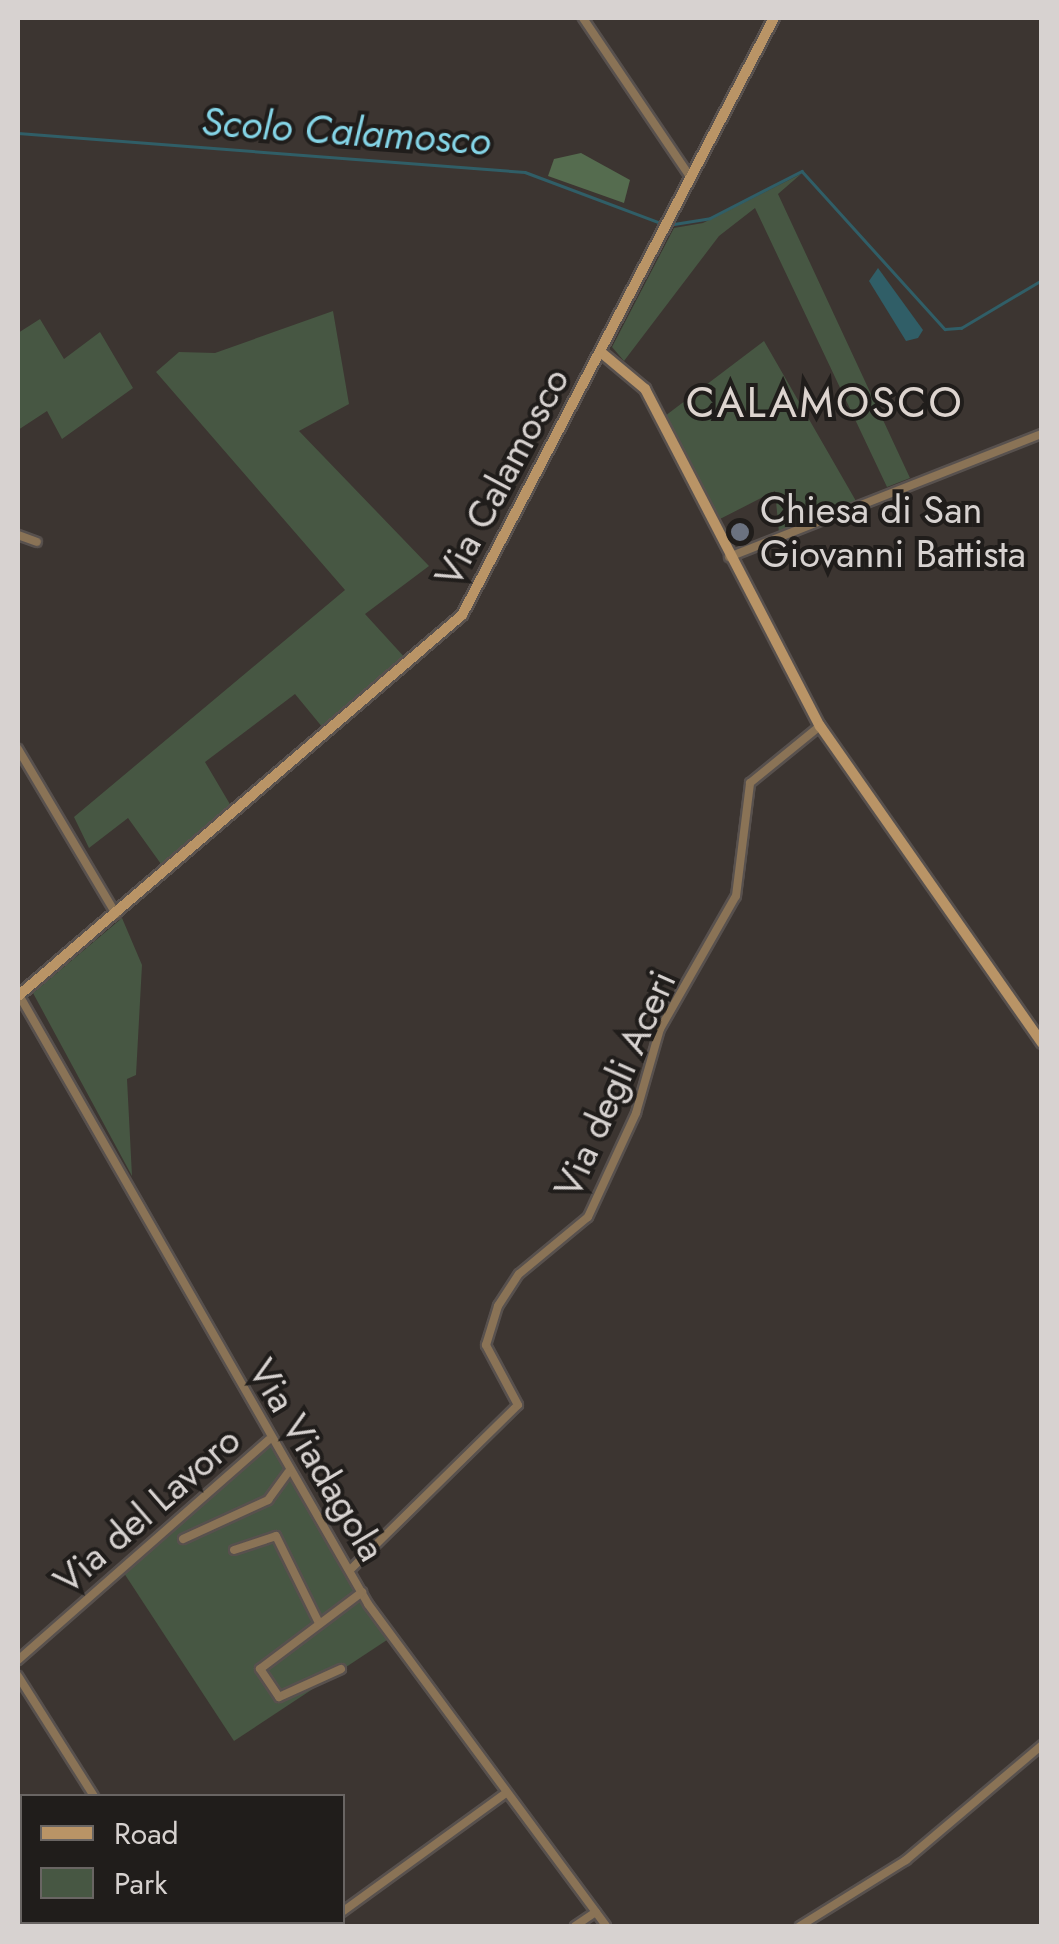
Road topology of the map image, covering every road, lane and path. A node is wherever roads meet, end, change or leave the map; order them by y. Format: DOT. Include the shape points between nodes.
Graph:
graph roads {
  1 [pos="583,18"];
  2 [pos="774,18"];
  3 [pos="691,178"];
  4 [pos="602,353"];
  5 [pos="1042,434"];
  6 [pos="18,536"];
  7 [pos="37,542"];
  8 [pos="729,558"];
  9 [pos="820,726"];
  10 [pos="18,748"];
  11 [pos="116,914"];
  12 [pos="18,996"];
  13 [pos="1042,1043"];
  14 [pos="268,1440"];
  15 [pos="288,1472"];
  16 [pos="183,1540"];
  17 [pos="234,1550"];
  18 [pos="351,1570"];
  19 [pos="362,1592"];
  20 [pos="319,1623"];
  21 [pos="18,1660"];
  22 [pos="341,1669"];
  23 [pos="18,1676"];
  24 [pos="1042,1745"];
  25 [pos="506,1793"];
  26 [pos="93,1794"];
  27 [pos="345,1910"];
  28 [pos="596,1912"];
  29 [pos="575,1926"];
  30 [pos="606,1926"];
  31 [pos="800,1926"];
  1 -- 3 [label="street"];
  2 -- 3 [label="street, Via Calamosco"];
  3 -- 4 [label="street, Via Calamosco"];
  4 -- 8 [label="street" via="644,389"];
  4 -- 11 [label="street, Via Calamosco" via="462,616"];
  5 -- 8 [label="street"];
  6 -- 7 [label="street"];
  8 -- 9 [label="street"];
  9 -- 13 [label="street"];
  9 -- 18 [label="street, Via degli Aceri" via="753,776 736,896 660,1029 636,1113 588,1217 519,1274 498,1306 486,1345 518,1405"];
  10 -- 11 [label="street"];
  11 -- 12 [label="street, Via Calamosco"];
  12 -- 14 [label="street, Via Viadagola"];
  14 -- 15 [label="street, Via Viadagola"];
  14 -- 21 [label="street, Via del Lavoro"];
  15 -- 16 [label="street" via="268,1500"];
  15 -- 18 [label="street, Via Viadagola"];
  17 -- 20 [label="street" via="276,1536"];
  18 -- 19 [label="street, Via Viadagola"];
  19 -- 20 [label="street"];
  19 -- 25 [label="street, Via Viadagola"];
  20 -- 22 [label="street" via="263,1666 264,1679 279,1697"];
  23 -- 26 [label="street"];
  24 -- 31 [label="street" via="906,1860"];
  25 -- 27 [label="street"];
  25 -- 28 [label="street, Via Viadagola"];
  28 -- 29 [label="street"];
  28 -- 30 [label="street, Via Viadagola"];
}
